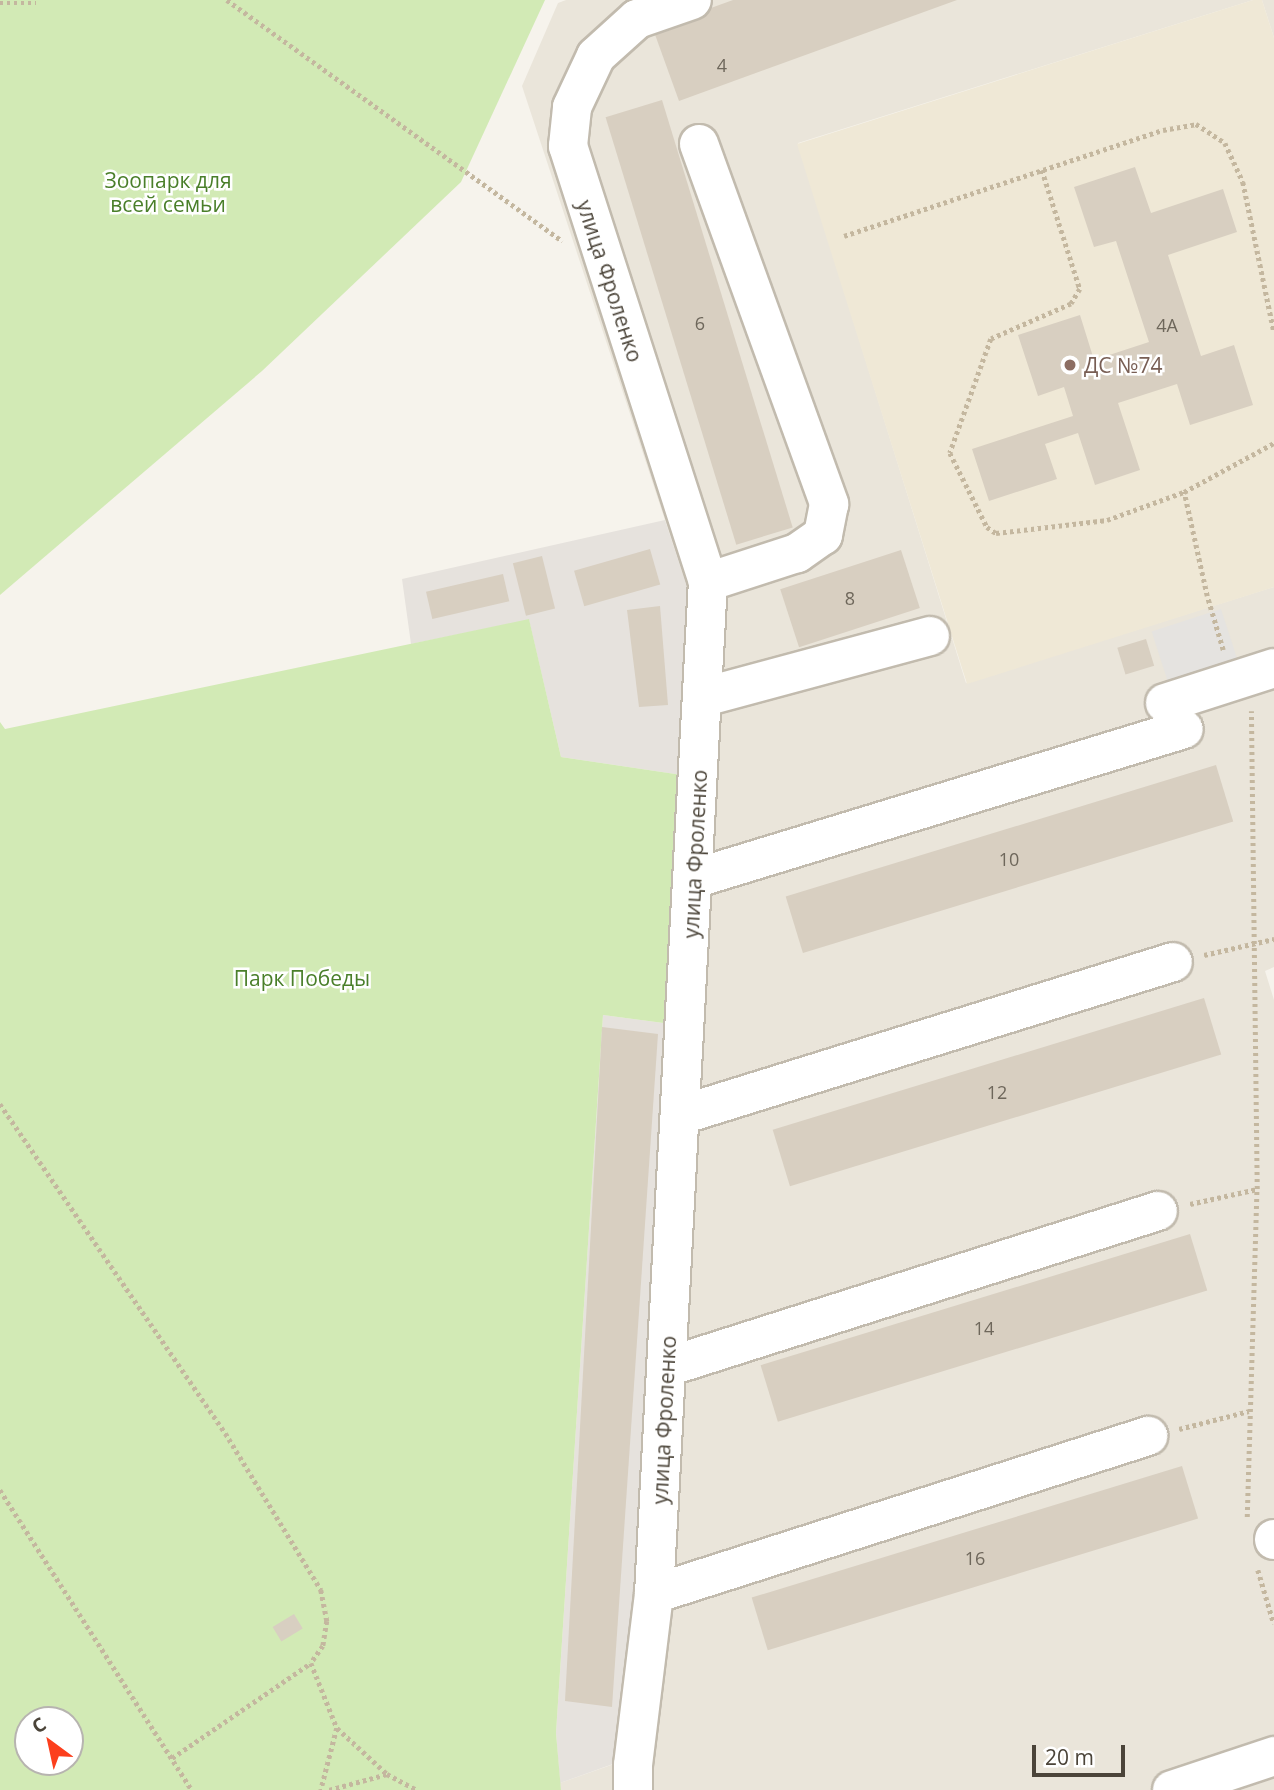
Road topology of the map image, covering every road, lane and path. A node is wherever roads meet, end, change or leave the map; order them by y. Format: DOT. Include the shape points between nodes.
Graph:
graph roads {
  1 [pos="228,0"];
  2 [pos="692,0"];
  3 [pos="0,3"];
  4 [pos="36,3"];
  5 [pos="699,144"];
  6 [pos="1042,170"];
  7 [pos="844,236"];
  8 [pos="607,273"];
  9 [pos="1274,332"];
  10 [pos="1274,443"];
  11 [pos="1184,492"];
  12 [pos="708,582"];
  13 [pos="930,636"];
  14 [pos="1253,674"];
  15 [pos="704,697"];
  16 [pos="694,879"];
  17 [pos="1274,939"];
  18 [pos="1254,944"];
  19 [pos="1173,962"];
  20 [pos="0,1104"];
  21 [pos="681,1115"];
  22 [pos="1257,1189"];
  23 [pos="1158,1211"];
  24 [pos="667,1367"];
  25 [pos="1249,1412"];
  26 [pos="1148,1436"];
  27 [pos="0,1490"];
  28 [pos="1262,1539"];
  29 [pos="654,1594"];
  30 [pos="1274,1624"];
  31 [pos="311,1663"];
  32 [pos="337,1728"];
  33 [pos="1274,1756"];
  34 [pos="172,1758"];
  35 [pos="387,1774"];
  36 [pos="192,1790"];
  37 [pos="321,1790"];
  38 [pos="329,1790"];
  39 [pos="418,1790"];
  40 [pos="633,1790"];
  41 [pos="1172,1790"];
  1 -- 8 [label="path"];
  2 -- 8 [label="street, улица Фроленко" via="637,19 596,56 572,107 568,146"];
  3 -- 4 [label="path"];
  5 -- 12 [label="street" via="829,504 823,535 797,553"];
  6 -- 7 [label="path"];
  6 -- 9 [label="path" via="1163,130 1196,124 1224,143 1243,181"];
  6 -- 11 [label="path" via="1080,289 1071,303 991,339 950,453 987,527 996,533 1107,520"];
  8 -- 12 [label="street, улица Фроленко"];
  10 -- 11 [label="path"];
  11 -- 14 [label="path" via="1207,596"];
  12 -- 15 [label="street, улица Фроленко"];
  13 -- 15 [label="street"];
  14 -- 16 [label="street" via="1175,716"];
  14 -- 18 [label="path"];
  15 -- 16 [label="street, улица Фроленко"];
  16 -- 21 [label="street, улица Фроленко"];
  17 -- 18 [label="path"];
  18 -- 19 [label="path"];
  18 -- 22 [label="path"];
  19 -- 21 [label="street"];
  20 -- 31 [label="path" via="229,1439 321,1590 327,1621 323,1646"];
  21 -- 24 [label="street, улица Фроленко"];
  22 -- 23 [label="path"];
  22 -- 25 [label="path"];
  23 -- 24 [label="street"];
  24 -- 29 [label="street, улица Фроленко"];
  25 -- 26 [label="path"];
  25 -- 28 [label="path"];
  26 -- 29 [label="street"];
  27 -- 34 [label="path"];
  28 -- 30 [label="path"];
  29 -- 40 [label="street, улица Фроленко"];
  31 -- 32 [label="path"];
  31 -- 34 [label="path"];
  32 -- 35 [label="path"];
  32 -- 37 [label="path"];
  33 -- 41 [label="street"];
  34 -- 36 [label="path"];
  35 -- 38 [label="path"];
  35 -- 39 [label="path"];
}
